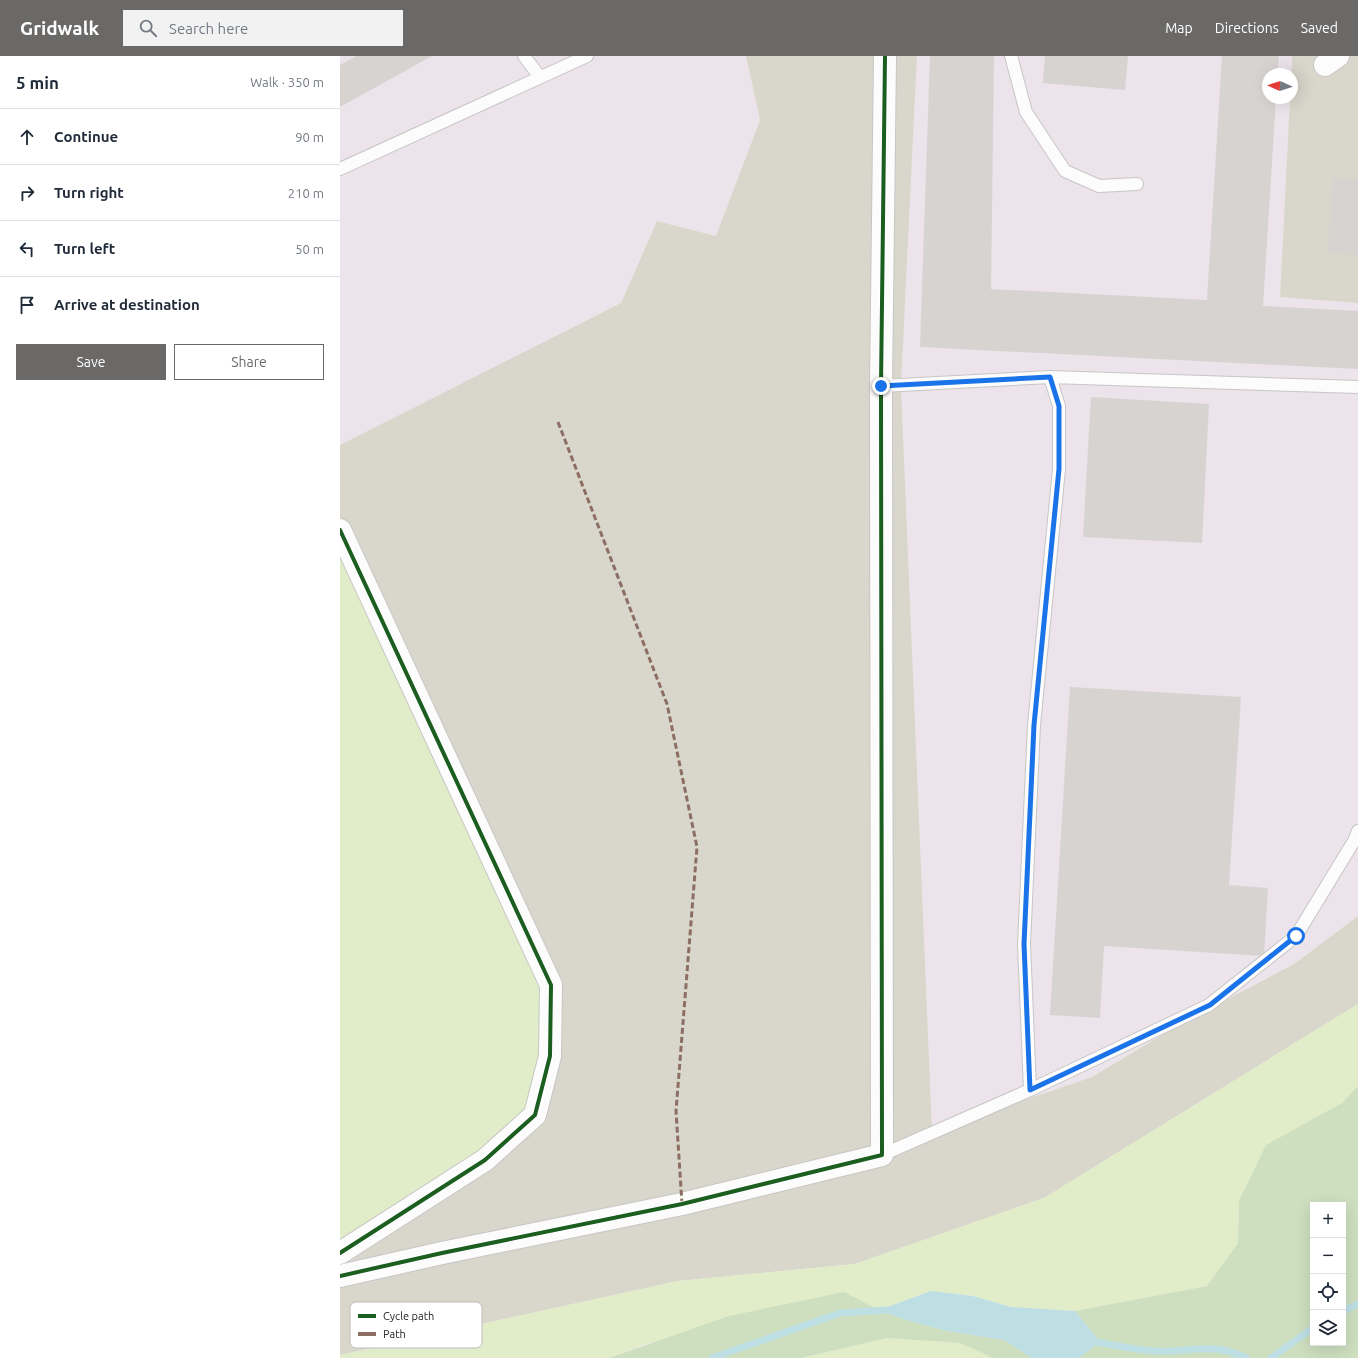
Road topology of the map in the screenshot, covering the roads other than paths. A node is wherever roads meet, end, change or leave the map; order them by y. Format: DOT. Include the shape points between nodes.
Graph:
graph roads {
  1 [pos="524,56"];
  2 [pos="587,56"];
  3 [pos="885,56"];
  4 [pos="1011,56"];
  5 [pos="540,77"];
  6 [pos="340,169"];
  7 [pos="1137,184"];
  8 [pos="1050,377"];
  9 [pos="881,386"];
  10 [pos="1358,387"];
  11 [pos="340,530"];
  12 [pos="1358,831"];
  13 [pos="1030,1090"];
  14 [pos="882,1155"];
  15 [pos="340,1253"];
  16 [pos="340,1276"];
  1 -- 5 [label="lane"];
  2 -- 5 [label="lane"];
  3 -- 9 [label="street"];
  4 -- 7 [label="lane" via="1026,112 1065,171 1099,186"];
  5 -- 6 [label="lane"];
  8 -- 9 [label="lane"];
  8 -- 10 [label="lane"];
  8 -- 13 [label="lane" via="1059,406 1059,469 1033,733 1024,944"];
  9 -- 14 [label="street"];
  11 -- 15 [label="street" via="551,985 550,1056 535,1115 485,1160"];
  12 -- 13 [label="lane" via="1296,936 1210,1005"];
  13 -- 14 [label="lane"];
  14 -- 16 [label="street" via="682,1204"];
}
